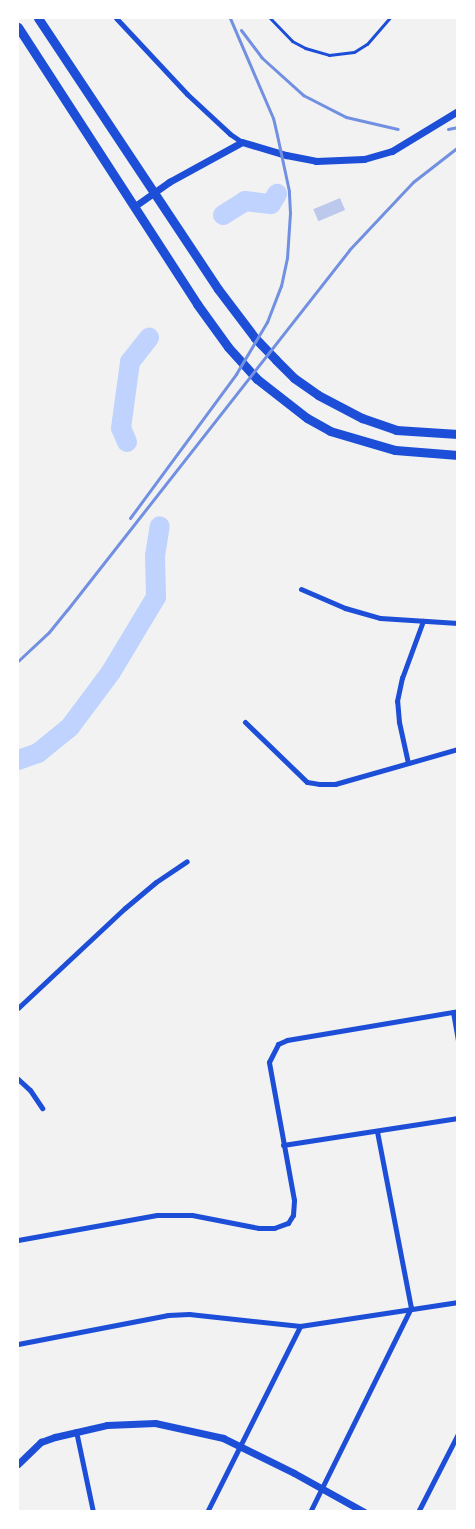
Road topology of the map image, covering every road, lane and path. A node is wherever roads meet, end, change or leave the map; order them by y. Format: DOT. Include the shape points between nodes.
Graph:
graph roads {
  1 [pos="38,18"];
  2 [pos="116,18"];
  3 [pos="270,18"];
  4 [pos="390,18"];
  5 [pos="18,27"];
  6 [pos="458,111"];
  7 [pos="242,142"];
  8 [pos="154,192"];
  9 [pos="135,206"];
  10 [pos="458,434"];
  11 [pos="458,455"];
  12 [pos="301,589"];
  13 [pos="423,621"];
  14 [pos="458,622"];
  15 [pos="245,722"];
  16 [pos="458,749"];
  17 [pos="408,763"];
  18 [pos="187,861"];
  19 [pos="18,1008"];
  20 [pos="455,1012"];
  21 [pos="458,1041"];
  22 [pos="18,1078"];
  23 [pos="42,1108"];
  24 [pos="458,1118"];
  25 [pos="376,1131"];
  26 [pos="283,1145"];
  27 [pos="18,1240"];
  28 [pos="458,1302"];
  29 [pos="411,1308"];
  30 [pos="300,1326"];
  31 [pos="18,1344"];
  32 [pos="76,1431"];
  33 [pos="458,1434"];
  34 [pos="240,1445"];
  35 [pos="18,1464"];
  36 [pos="323,1488"];
  37 [pos="93,1512"];
  38 [pos="207,1512"];
  39 [pos="310,1512"];
  40 [pos="364,1512"];
  41 [pos="418,1512"];
  1 -- 8 [label="main road"];
  2 -- 7 [label="street" via="209,116"];
  3 -- 4 [label="lane" via="292,41 329,55 354,52 367,44"];
  5 -- 9 [label="main road"];
  6 -- 7 [label="street" via="419,136 378,156 364,159 331,162 299,159"];
  7 -- 8 [label="street"];
  8 -- 9 [label="street"];
  8 -- 10 [label="main road" via="255,338 294,378 362,418 396,430"];
  9 -- 11 [label="main road" via="197,304 238,360 279,397 330,431 395,450"];
  12 -- 13 [label="street" via="345,608 380,618"];
  13 -- 14 [label="street"];
  13 -- 17 [label="street" via="402,678 398,701"];
  15 -- 17 [label="street" via="307,782 334,784"];
  16 -- 17 [label="street"];
  18 -- 19 [label="street" via="150,887"];
  20 -- 21 [label="street"];
  20 -- 26 [label="street" via="278,1044 269,1062"];
  22 -- 23 [label="street"];
  24 -- 25 [label="street"];
  25 -- 26 [label="street"];
  25 -- 29 [label="street"];
  26 -- 27 [label="street" via="294,1200 293,1215 282,1226 259,1228 192,1215 157,1215"];
  28 -- 29 [label="street"];
  29 -- 30 [label="street"];
  29 -- 36 [label="street"];
  30 -- 31 [label="street" via="189,1314 168,1315"];
  30 -- 34 [label="street"];
  32 -- 34 [label="street" via="155,1423 223,1438"];
  32 -- 35 [label="street" via="41,1442"];
  32 -- 37 [label="street"];
  33 -- 41 [label="street"];
  34 -- 36 [label="street"];
  34 -- 38 [label="street"];
  36 -- 39 [label="street"];
  36 -- 40 [label="street"];
}
